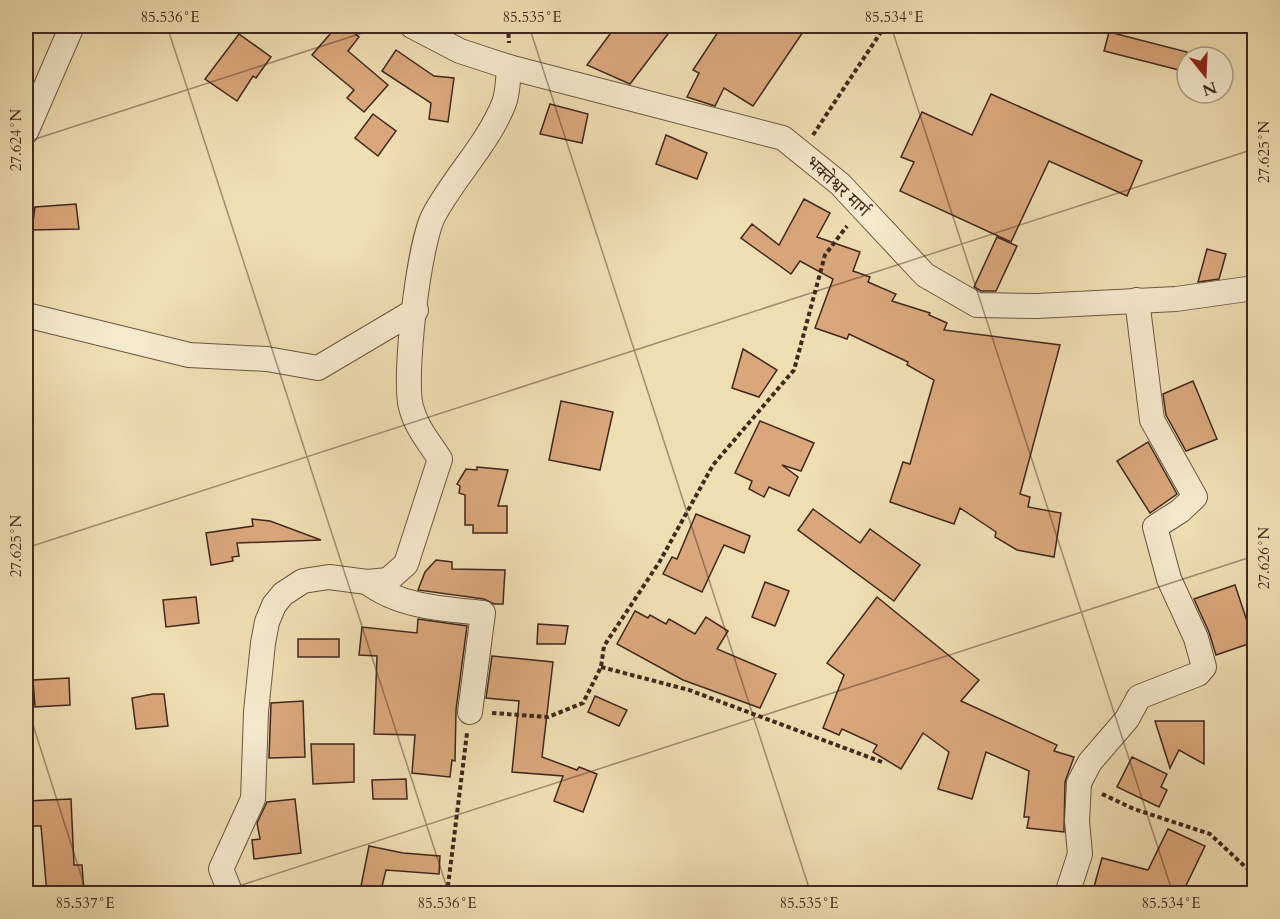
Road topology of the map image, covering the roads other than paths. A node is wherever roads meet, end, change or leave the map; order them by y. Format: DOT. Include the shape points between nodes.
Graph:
graph roads {
  1 [pos="72,26"];
  2 [pos="411,26"];
  3 [pos="509,68"];
  4 [pos="26,132"];
  5 [pos="1254,288"];
  6 [pos="1137,300"];
  7 [pos="416,310"];
  8 [pos="26,315"];
  9 [pos="367,582"];
  10 [pos="470,711"];
  11 [pos="231,894"];
  12 [pos="1067,894"];
  1 -- 4 [label="street"];
  2 -- 3 [label="street, भक्तेश्वर मार्ग" via="460,51"];
  3 -- 6 [label="street, भक्तेश्वर मार्ग" via="783,138 860,205 925,275 977,305"];
  3 -- 7 [label="street" via="504,102 432,218 423,241"];
  5 -- 6 [label="street, भक्तेश्वर मार्ग"];
  6 -- 12 [label="street" via="1152,420 1195,497 1155,527 1169,579 1196,638 1204,667 1198,674 1138,697 1127,719 1090,762 1079,783 1080,854"];
  7 -- 8 [label="street" via="318,368 267,359 189,355"];
  7 -- 9 [label="street" via="408,359 410,405 418,428 440,459 406,564 388,580"];
  9 -- 10 [label="street" via="381,594 429,607 483,614"];
  9 -- 11 [label="street" via="329,577 303,581 274,605 263,643 253,799 221,868"];
}
